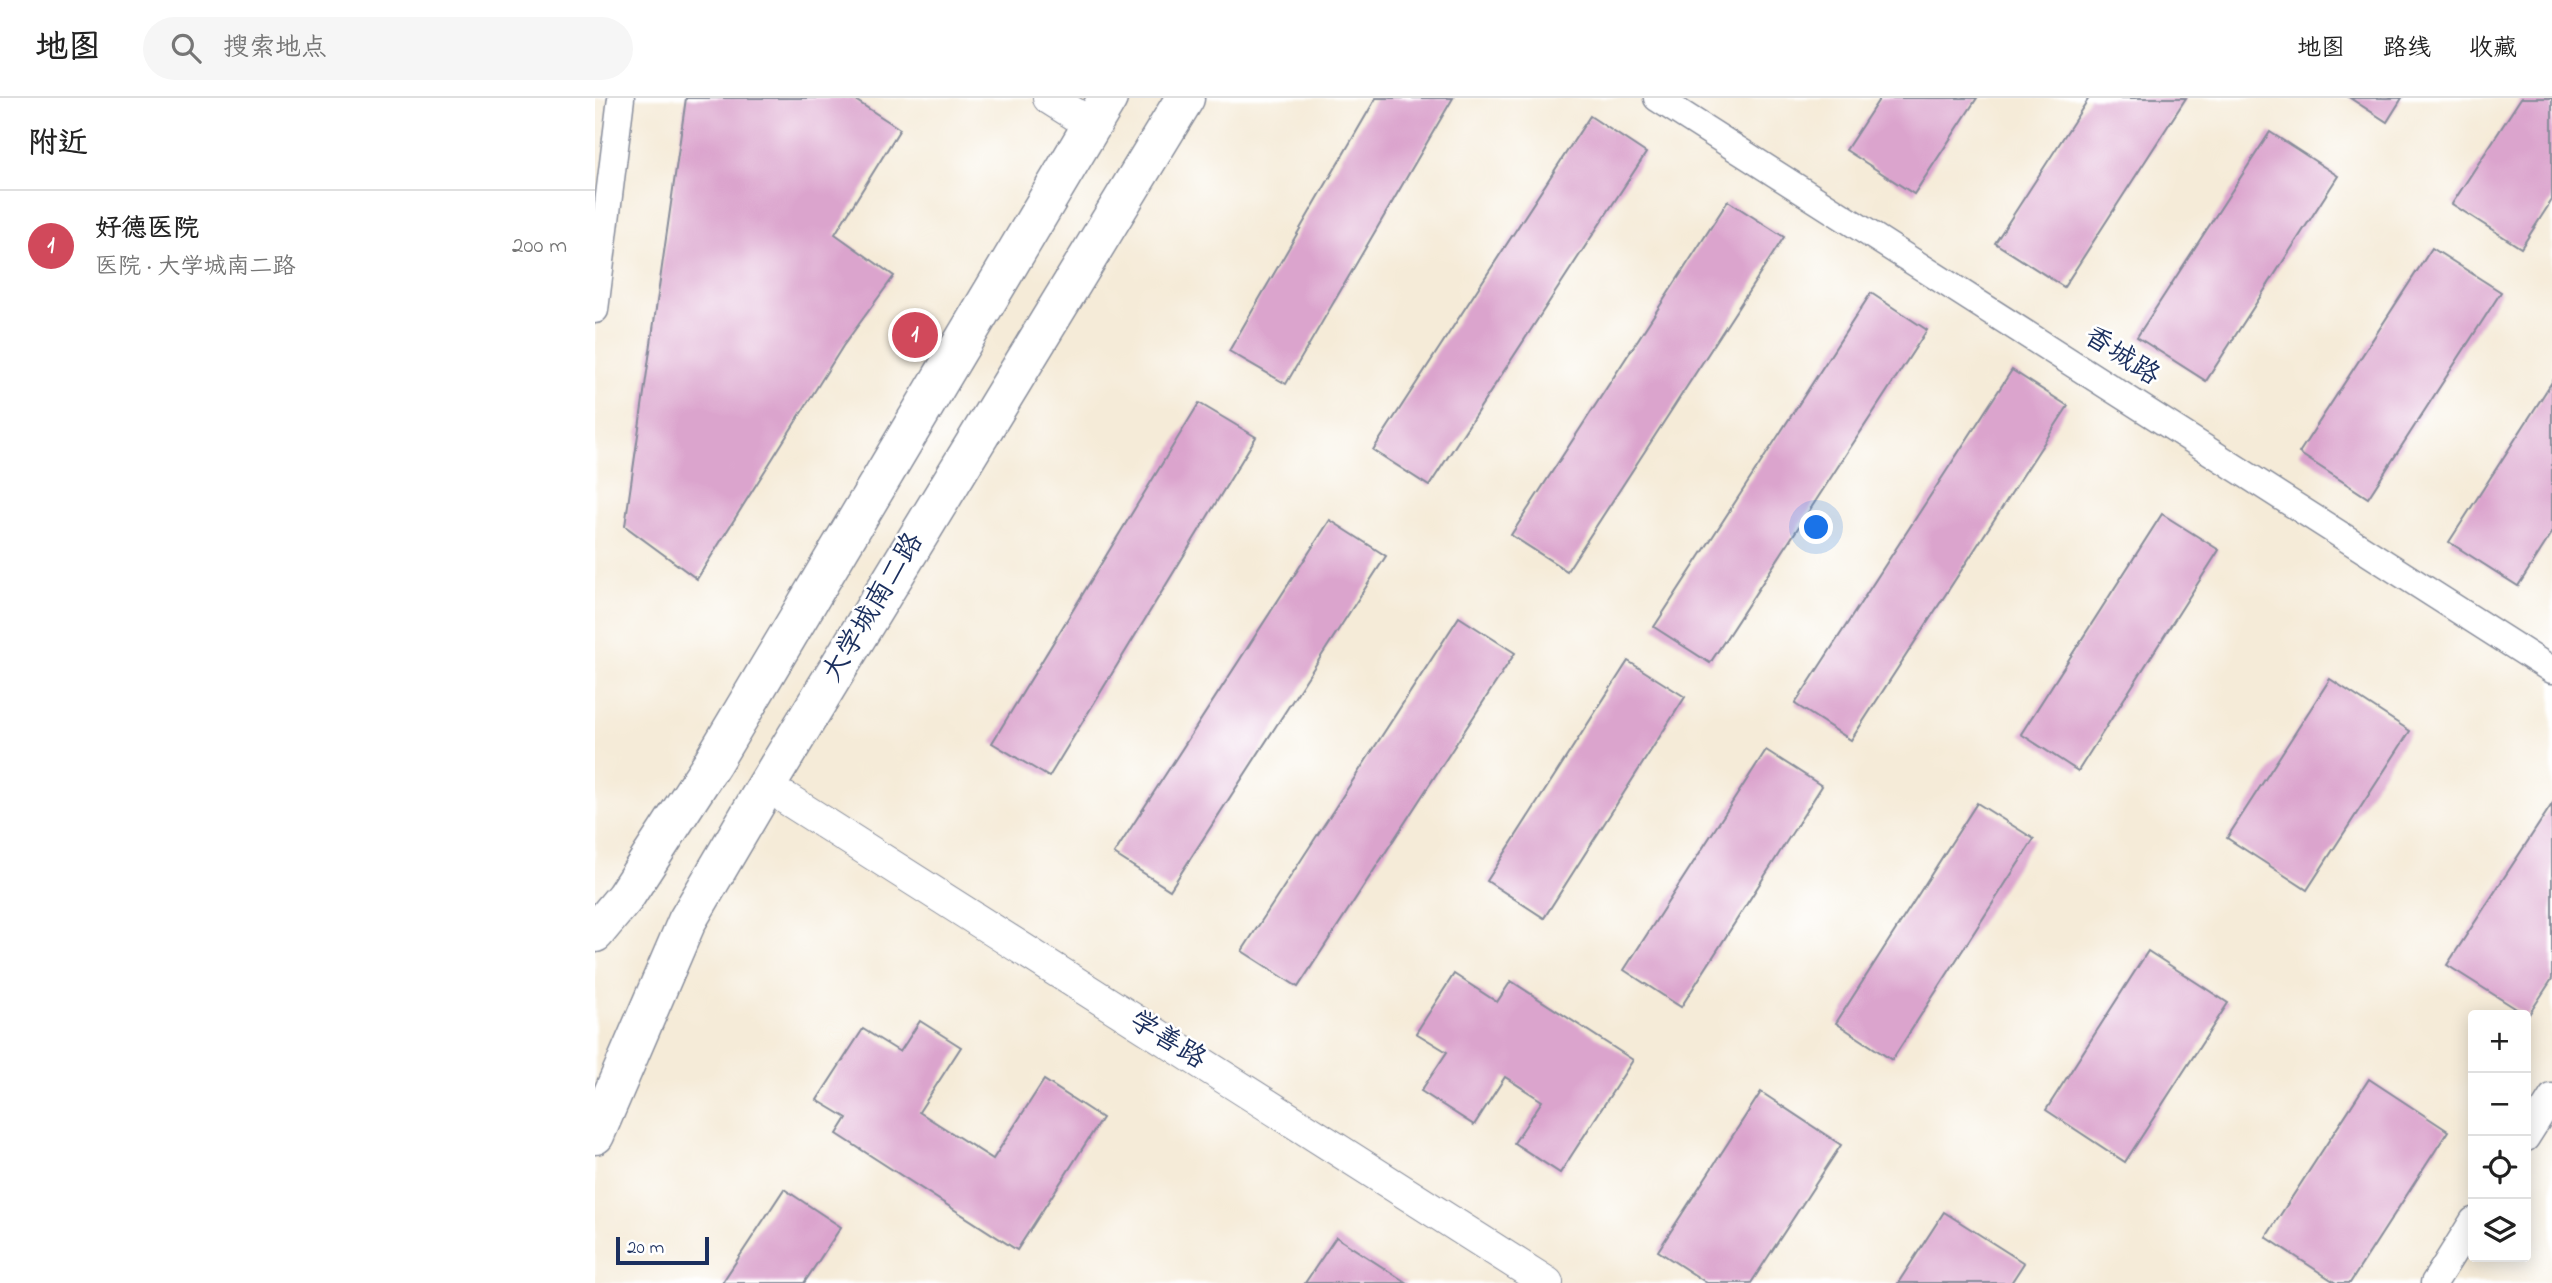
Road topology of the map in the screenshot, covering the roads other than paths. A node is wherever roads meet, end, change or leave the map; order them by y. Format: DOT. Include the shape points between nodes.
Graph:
graph roads {
  1 [pos="621,98"];
  2 [pos="1049,98"];
  3 [pos="1185,98"];
  4 [pos="1657,98"];
  5 [pos="1100,112"];
  6 [pos="595,310"];
  7 [pos="942,496"];
  8 [pos="2552,670"];
  9 [pos="787,799"];
  10 [pos="595,933"];
  11 [pos="2552,1097"];
  12 [pos="595,1135"];
  13 [pos="2527,1136"];
  14 [pos="2468,1229"];
  15 [pos="1547,1283"];
  16 [pos="2434,1283"];
  1 -- 6 [label="street"];
  2 -- 5 [label="street"];
  3 -- 7 [label="highway, 大学城南二路"];
  4 -- 8 [label="street, 香城路"];
  5 -- 10 [label="highway" via="712,763 625,897"];
  7 -- 9 [label="highway" via="880,643"];
  7 -- 12 [label="highway, 大学城南二路" via="687,922"];
  9 -- 12 [label="highway"];
  9 -- 15 [label="street, 学善路"];
  11 -- 13 [label="street"];
  14 -- 16 [label="street"];
}
